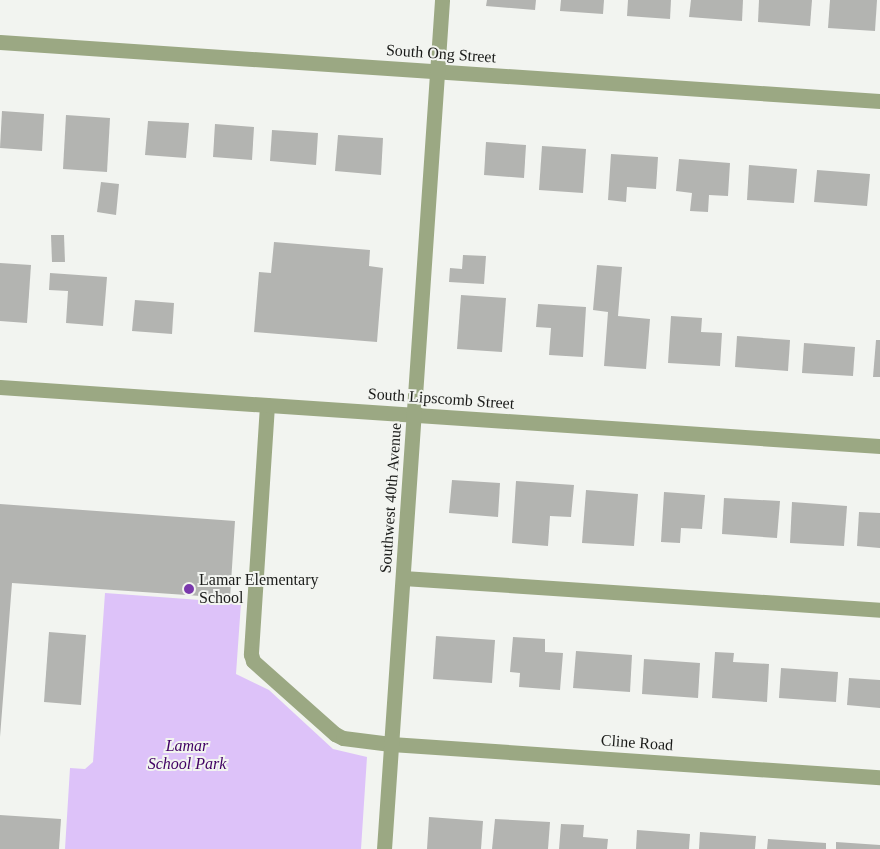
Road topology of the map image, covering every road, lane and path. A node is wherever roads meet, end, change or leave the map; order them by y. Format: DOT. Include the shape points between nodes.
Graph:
graph roads {
  1 [pos="442,0"];
  2 [pos="0,42"];
  3 [pos="437,71"];
  4 [pos="880,101"];
  5 [pos="0,387"];
  6 [pos="267,405"];
  7 [pos="414,415"];
  8 [pos="880,446"];
  9 [pos="403,578"];
  10 [pos="880,610"];
  11 [pos="391,744"];
  12 [pos="880,777"];
  13 [pos="384,849"];
  1 -- 3 [label="street, Southwest 40th Avenue"];
  2 -- 3 [label="street, South Ong Street"];
  3 -- 4 [label="street, South Ong Street"];
  3 -- 7 [label="street, Southwest 40th Avenue"];
  5 -- 6 [label="street, South Lipscomb Street"];
  6 -- 7 [label="street, South Lipscomb Street"];
  6 -- 11 [label="street, Cline Road" via="253,661 335,734 343,738"];
  7 -- 8 [label="street, South Lipscomb Street"];
  7 -- 9 [label="street, Southwest 40th Avenue"];
  9 -- 10 [label="street"];
  9 -- 11 [label="street, Southwest 40th Avenue"];
  11 -- 12 [label="street, Cline Road"];
  11 -- 13 [label="street, Southwest 40th Avenue"];
}
